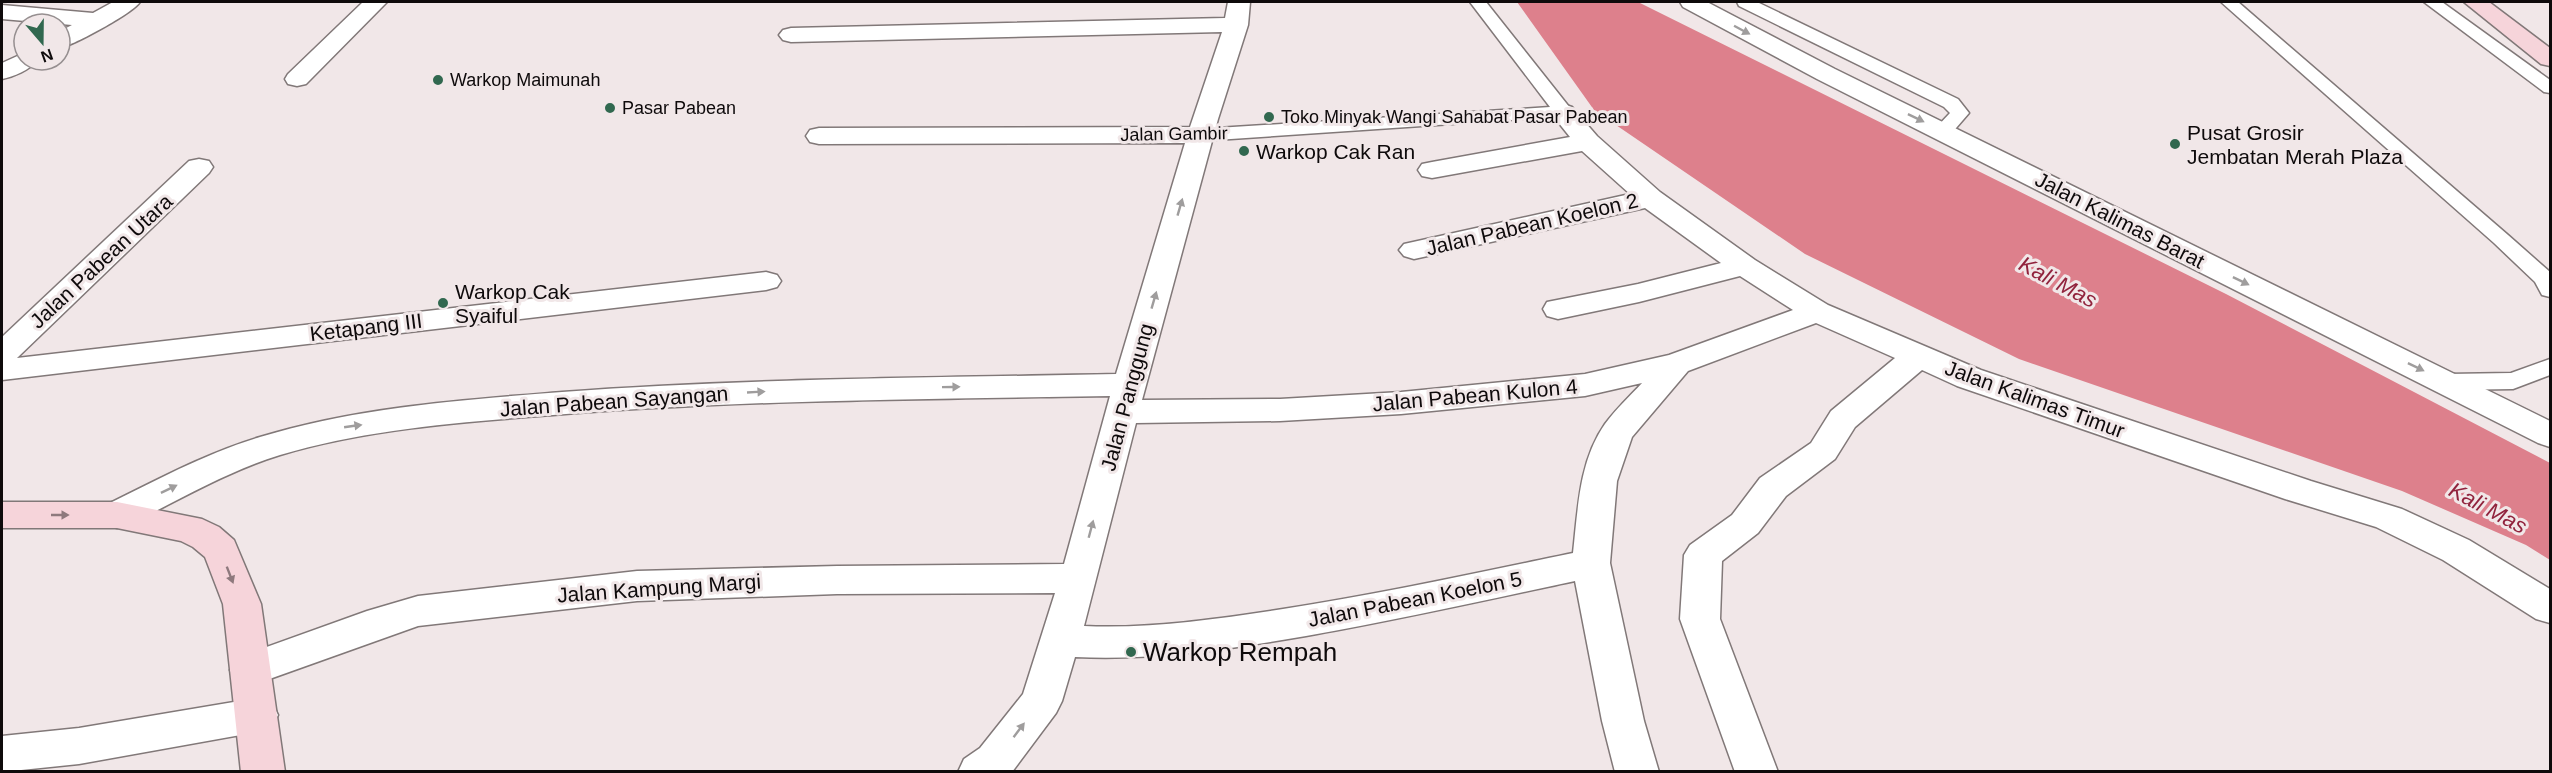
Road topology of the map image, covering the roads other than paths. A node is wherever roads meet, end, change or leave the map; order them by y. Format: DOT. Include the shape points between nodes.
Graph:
graph roads {
  1 [pos="129,2"];
  2 [pos="376,2"];
  3 [pos="1478,2"];
  4 [pos="1691,2"];
  5 [pos="1745,2"];
  6 [pos="2229,2"];
  7 [pos="2432,2"];
  8 [pos="2475,2"];
  9 [pos="2,12"];
  10 [pos="1237,13"];
  11 [pos="99,20"];
  12 [pos="72,35"];
  13 [pos="791,35"];
  14 [pos="2550,59"];
  15 [pos="297,79"];
  16 [pos="2550,88"];
  17 [pos="1563,112"];
  18 [pos="1943,131"];
  19 [pos="1201,135"];
  20 [pos="819,136"];
  21 [pos="1588,142"];
  22 [pos="199,167"];
  23 [pos="1432,170"];
  24 [pos="1650,198"];
  25 [pos="1414,250"];
  26 [pos="1744,266"];
  27 [pos="766,281"];
  28 [pos="2550,290"];
  29 [pos="1558,309"];
  30 [pos="1817,312"];
  31 [pos="3,356"];
  32 [pos="1918,356"];
  33 [pos="1677,364"];
  34 [pos="2550,367"];
  35 [pos="2448,382"];
  36 [pos="1126,399"];
  37 [pos="2550,435"];
  38 [pos="2,515"];
  39 [pos="117,515"];
  40 [pos="1591,563"];
  41 [pos="1079,578"];
  42 [pos="2550,608"];
  43 [pos="1058,641"];
  44 [pos="250,670"];
  45 [pos="257,715"];
  46 [pos="2,754"];
  47 [pos="263,771"];
  48 [pos="979,771"];
  49 [pos="1637,771"];
  50 [pos="1757,771"];
  1 -- 11 [label="street"];
  2 -- 15 [label="street"];
  3 -- 17 [label="lane"];
  4 -- 18 [label="street, Jalan Kalimas Barat, one-way"];
  5 -- 18 [label="lane" via="1951,103 1960,113"];
  6 -- 28 [label="lane" via="2501,239 2545,279"];
  7 -- 16 [label="lane"];
  8 -- 14 [label="street"];
  9 -- 11 [label="street"];
  10 -- 13 [label="street"];
  10 -- 19 [label="street, Jalan Panggung"];
  11 -- 12 [label="street"];
  17 -- 19 [label="lane, Jalan Gambir"];
  17 -- 21 [label="street, Jalan Kalimas Timur"];
  18 -- 35 [label="street, Jalan Kalimas Barat, one-way"];
  19 -- 20 [label="street, Jalan Gambir"];
  36 -- 19 [label="street, Jalan Panggung, one-way"];
  21 -- 23 [label="street"];
  21 -- 24 [label="street, Jalan Kalimas Timur"];
  22 -- 31 [label="street, Jalan Pabean Utara"];
  24 -- 25 [label="street, Jalan Pabean Koelon 2"];
  24 -- 26 [label="street, Jalan Kalimas Timur"];
  26 -- 29 [label="street"];
  26 -- 30 [label="street, Jalan Kalimas Timur"];
  27 -- 31 [label="street, Ketapang III"];
  30 -- 32 [label="street, Jalan Kalimas Timur"];
  30 -- 33 [label="street, Jalan Pabean Kulon 4"];
  32 -- 42 [label="street, Jalan Kalimas Timur" via="1969,378 2389,518 2456,550"];
  32 -- 50 [label="street" via="1843,419 1823,451 1773,487 1745,524 1703,555 1700,619"];
  33 -- 36 [label="street, Jalan Pabean Kulon 4" via="1585,384 1401,403 1280,410"];
  33 -- 40 [label="street" via="1618,431 1609,448 1599,481"];
  34 -- 35 [label="lane" via="2513,381"];
  35 -- 37 [label="street, Jalan Kalimas Barat"];
  39 -- 36 [label="street, Jalan Pabean Sayangan, one-way" via="269,446 345,427 487,409 788,391"];
  41 -- 36 [label="street, Jalan Panggung, one-way"];
  38 -- 39 [label="street, one-way"];
  39 -- 44 [label="street, one-way" via="189,529 221,550 242,604"];
  40 -- 43 [label="street, Jalan Pabean Koelon 5" via="1290,623 1104,644"];
  40 -- 49 [label="street"];
  41 -- 43 [label="street, Jalan Panggung"];
  41 -- 44 [label="street, Jalan Kampung Margi" via="637,585 418,612"];
  48 -- 43 [label="street, Jalan Panggung, one-way" via="995,761 1041,700"];
  44 -- 45 [label="street"];
  45 -- 46 [label="street" via="79,746"];
  45 -- 47 [label="street"];
}
